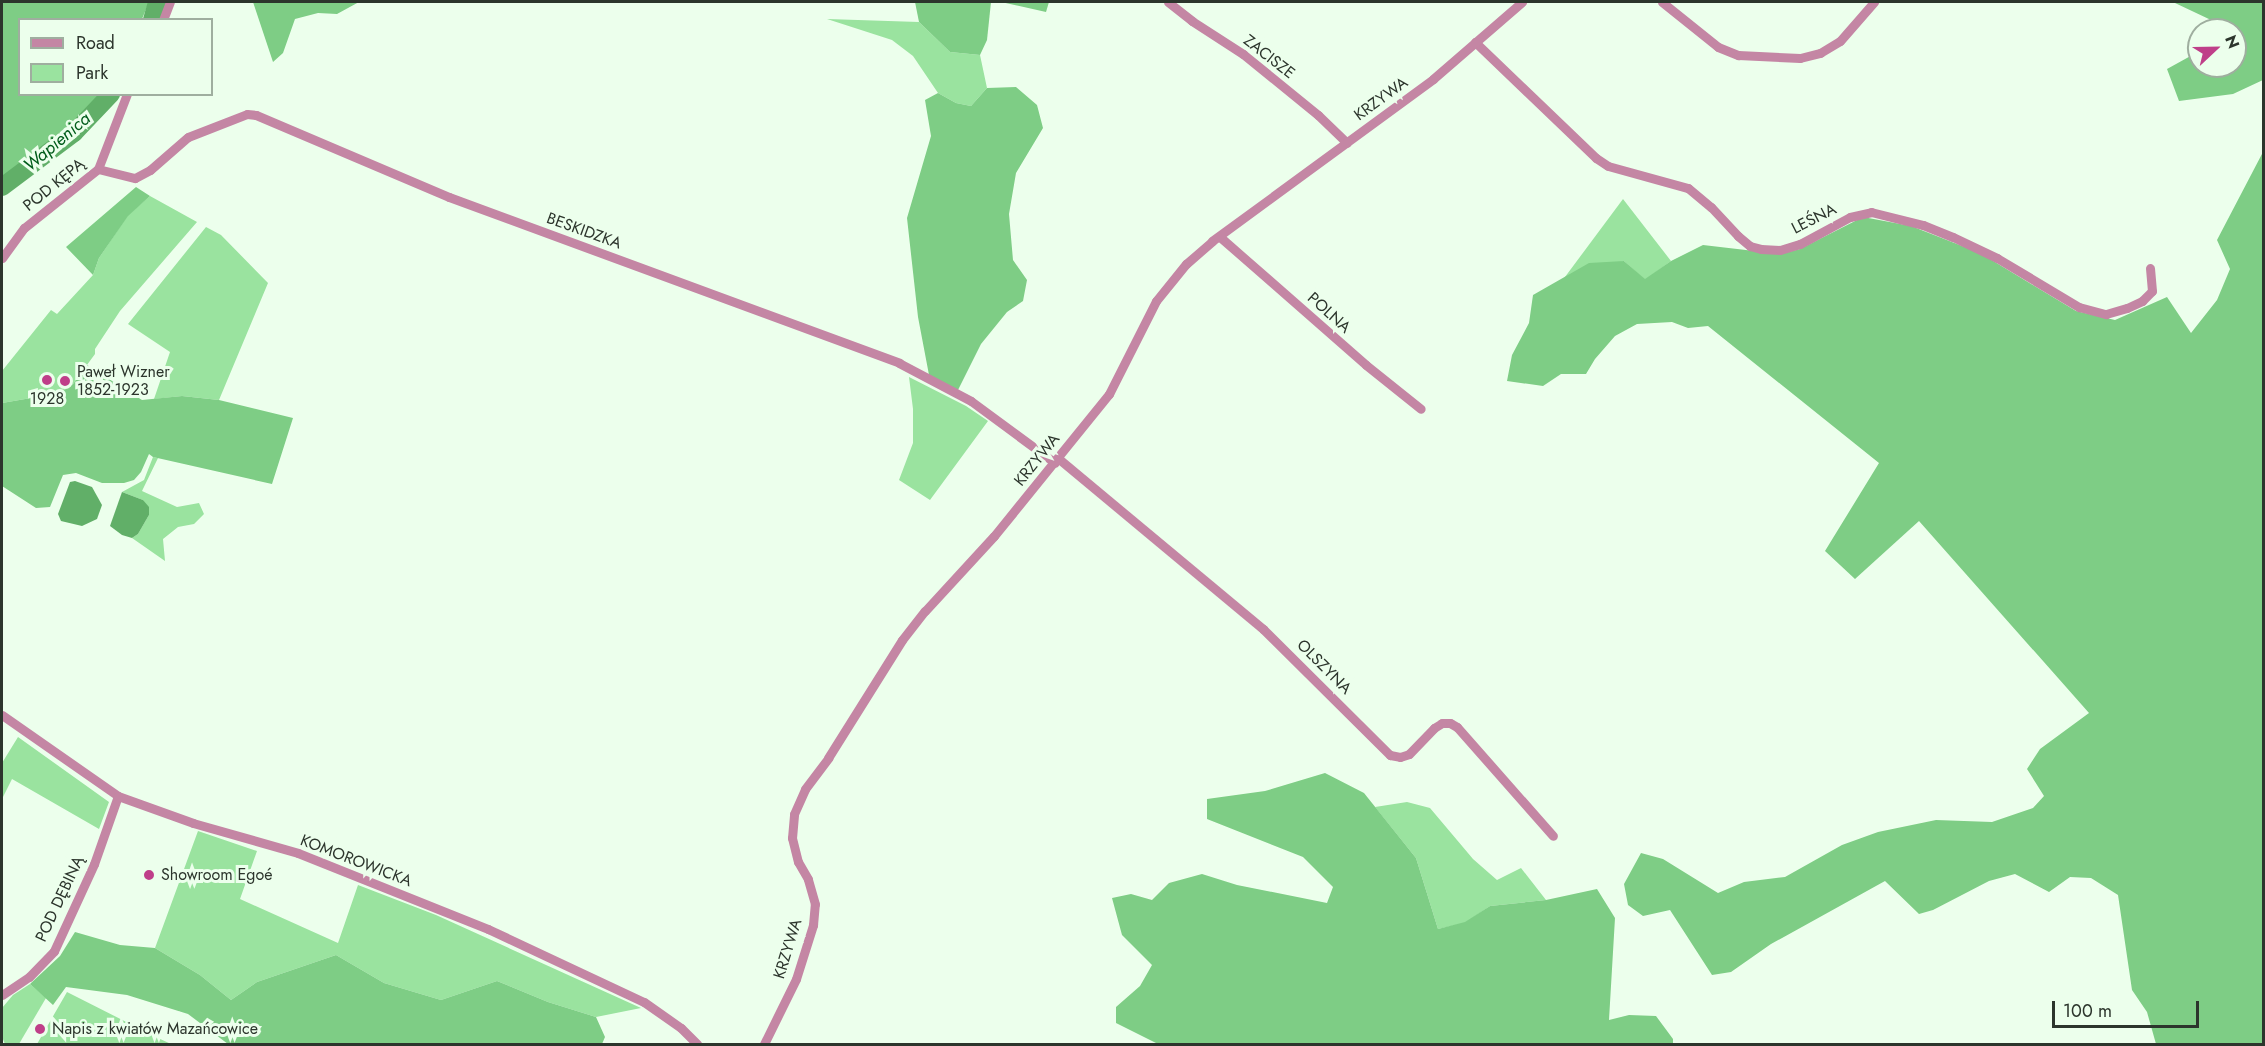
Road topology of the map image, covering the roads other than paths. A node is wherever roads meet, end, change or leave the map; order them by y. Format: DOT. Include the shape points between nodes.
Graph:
graph roads {
  1 [pos="170,2"];
  2 [pos="1168,2"];
  3 [pos="1522,2"];
  4 [pos="1662,2"];
  5 [pos="1874,2"];
  6 [pos="164,18"];
  7 [pos="1476,42"];
  8 [pos="126,96"];
  9 [pos="1347,143"];
  10 [pos="98,169"];
  11 [pos="1220,237"];
  12 [pos="2,258"];
  13 [pos="2150,268"];
  14 [pos="1421,409"];
  15 [pos="1057,460"];
  16 [pos="2,715"];
  17 [pos="118,796"];
  18 [pos="1553,836"];
  19 [pos="2,995"];
  20 [pos="697,1044"];
  21 [pos="764,1044"];
  1 -- 6 [label="street"];
  2 -- 9 [label="street, ZACISZE" via="1243,54"];
  3 -- 7 [label="street, KRZYWA"];
  4 -- 5 [label="street" via="1718,47 1738,55 1800,58 1820,53 1840,41"];
  7 -- 9 [label="street, KRZYWA"];
  7 -- 13 [label="street, LEŚNA" via="1596,158 1608,166 1688,188 1750,246 1780,250 1800,244 1850,217 1871,212 1953,237 1997,258 2079,307 2106,314 2142,301 2152,291"];
  8 -- 10 [label="street, POD KĘPĄ"];
  9 -- 11 [label="street, KRZYWA"];
  10 -- 12 [label="street, POD KĘPĄ" via="24,228"];
  10 -- 15 [label="street, BESKIDZKA" via="135,178 150,170 188,136 247,114 256,115 449,197 899,363 971,401"];
  11 -- 14 [label="street, POLNA"];
  11 -- 15 [label="street, KRZYWA" via="1167,284 1109,394"];
  15 -- 18 [label="street, OLSZYNA" via="1263,629 1390,755 1409,754 1434,728 1450,723"];
  15 -- 21 [label="street, KRZYWA" via="902,640 805,789 794,814 792,838 815,904 813,925 796,979"];
  16 -- 17 [label="street, KOMOROWICKA"];
  17 -- 19 [label="street, POD DĘBINĄ" via="94,864 54,951 29,977"];
  17 -- 20 [label="street, KOMOROWICKA" via="193,823 298,853 488,929 644,1002"];
}
